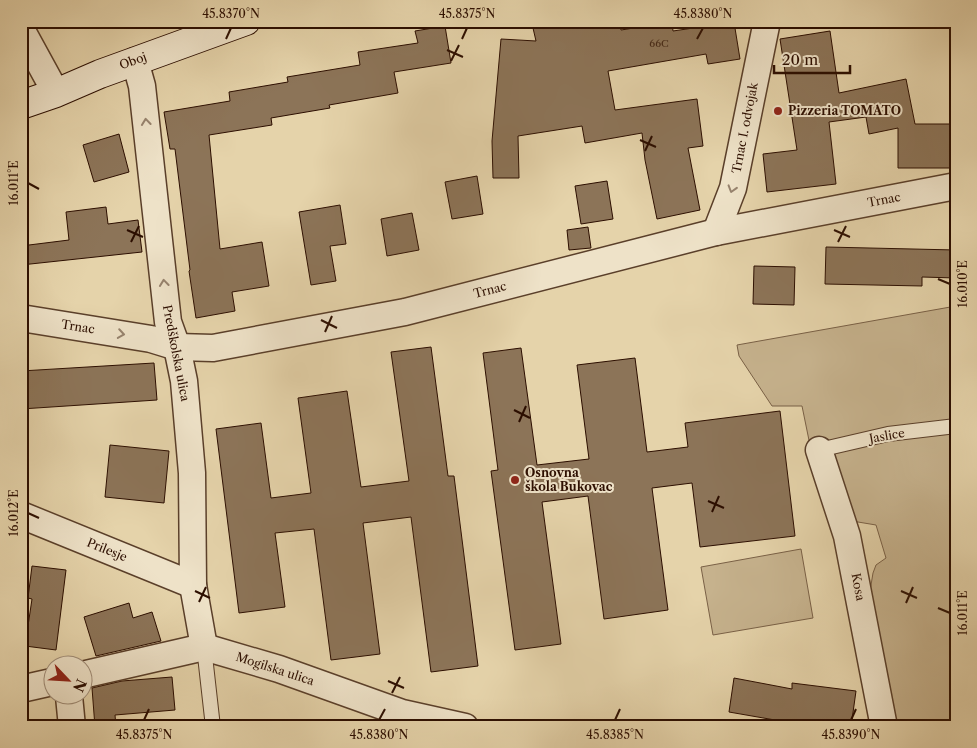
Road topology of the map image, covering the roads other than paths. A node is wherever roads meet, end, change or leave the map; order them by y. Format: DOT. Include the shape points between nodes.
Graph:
graph roads {
  1 [pos="246,21"];
  2 [pos="766,21"];
  3 [pos="21,29"];
  4 [pos="135,61"];
  5 [pos="56,93"];
  6 [pos="21,105"];
  7 [pos="956,186"];
  8 [pos="716,232"];
  9 [pos="21,318"];
  10 [pos="177,348"];
  11 [pos="956,426"];
  12 [pos="819,450"];
  13 [pos="21,515"];
  14 [pos="192,584"];
  15 [pos="204,647"];
  16 [pos="92,673"];
  17 [pos="42,684"];
  18 [pos="21,689"];
  19 [pos="70,706"];
  20 [pos="72,727"];
  21 [pos="213,727"];
  22 [pos="465,727"];
  23 [pos="884,727"];
  1 -- 4 [label="street, Oboj"];
  2 -- 8 [label="street, Trnac I. odvojak, one-way" via="733,188"];
  3 -- 5 [label="street"];
  4 -- 5 [label="street, Oboj"];
  10 -- 4 [label="street, Predškolska ulica, one-way" via="168,322 142,86"];
  5 -- 6 [label="street, Oboj"];
  7 -- 8 [label="street, Trnac"];
  8 -- 10 [label="street, Trnac" via="405,312 213,348"];
  9 -- 10 [label="street, Trnac, one-way" via="151,339"];
  10 -- 14 [label="street, Predškolska ulica" via="184,381 192,473"];
  11 -- 12 [label="lane, Jaslice" via="888,434"];
  12 -- 23 [label="street, Kosa" via="847,536"];
  13 -- 14 [label="street, Prilesje"];
  14 -- 15 [label="street, Predškolska ulica"];
  15 -- 16 [label="street, Mogilska ulica"];
  15 -- 21 [label="lane"];
  15 -- 22 [label="street, Mogilska ulica" via="402,713"];
  17 -- 18 [label="street"];
  19 -- 20 [label="street"];
}
